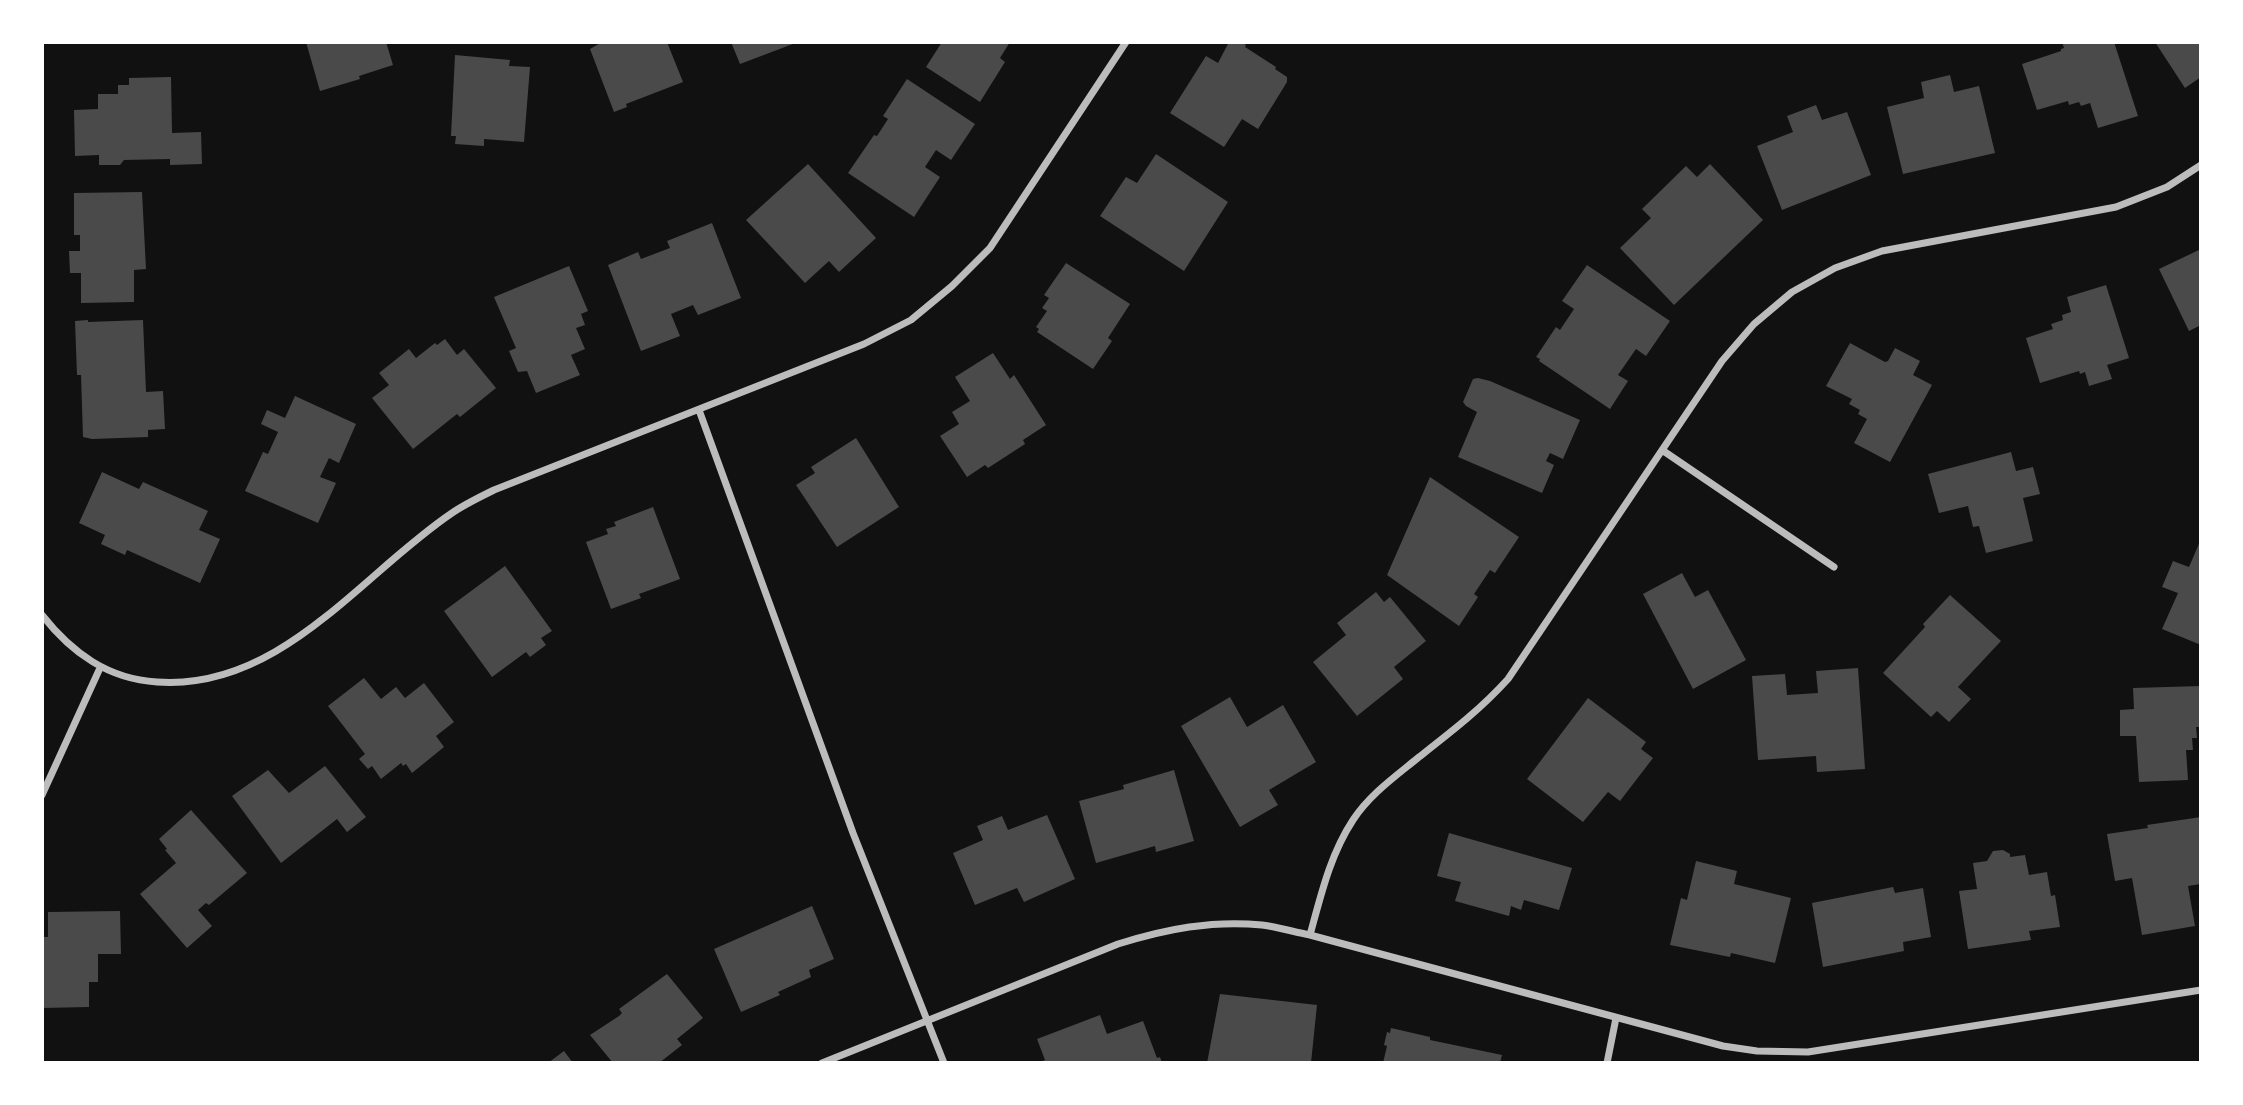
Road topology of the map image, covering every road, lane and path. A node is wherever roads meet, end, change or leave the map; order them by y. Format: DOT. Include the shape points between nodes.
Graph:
graph roads {
  1 [pos="1126,42"];
  2 [pos="2201,165"];
  3 [pos="699,410"];
  4 [pos="1662,450"];
  5 [pos="1835,566"];
  6 [pos="42,615"];
  7 [pos="100,668"];
  8 [pos="42,795"];
  9 [pos="1310,935"];
  10 [pos="2201,990"];
  11 [pos="1616,1018"];
  12 [pos="927,1021"];
  13 [pos="822,1063"];
  14 [pos="944,1063"];
  15 [pos="1607,1063"];
  1 -- 3 [label="street" via="990,248 952,286 912,320 864,344"];
  2 -- 4 [label="street" via="2168,187 2116,207 1881,251 1835,268 1792,292 1754,324 1722,361"];
  3 -- 7 [label="street" via="494,490 452,513 314,625 257,663 217,678 181,684 138,681"];
  3 -- 12 [label="street" via="853,833"];
  4 -- 5 [label="street"];
  4 -- 9 [label="street" via="1508,679 1481,708 1378,790 1354,819 1335,852"];
  6 -- 7 [label="street" via="58,636"];
  7 -- 8 [label="street"];
  9 -- 11 [label="street"];
  9 -- 12 [label="street" via="1264,925 1213,923 1157,932"];
  10 -- 11 [label="street" via="1808,1052 1723,1046"];
  11 -- 15 [label="street"];
  12 -- 13 [label="street"];
  12 -- 14 [label="street"];
}
